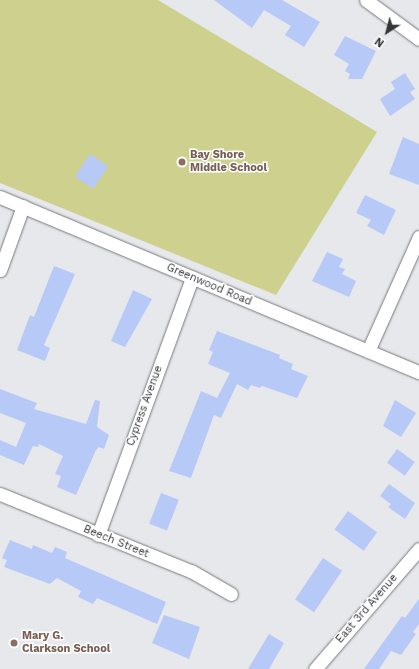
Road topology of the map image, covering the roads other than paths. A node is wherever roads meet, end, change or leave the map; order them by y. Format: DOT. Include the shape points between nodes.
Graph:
graph roads {
  1 [pos="366,0"];
  2 [pos="419,39"];
  3 [pos="0,197"];
  4 [pos="23,206"];
  5 [pos="419,237"];
  6 [pos="0,270"];
  7 [pos="192,278"];
  8 [pos="368,351"];
  9 [pos="419,372"];
  10 [pos="0,494"];
  11 [pos="98,535"];
  12 [pos="419,549"];
  13 [pos="230,594"];
  14 [pos="315,669"];
  1 -- 2 [label="street"];
  3 -- 4 [label="street, Greenwood Road"];
  4 -- 6 [label="street"];
  4 -- 7 [label="street, Greenwood Road"];
  5 -- 8 [label="street"];
  7 -- 8 [label="street, Greenwood Road"];
  7 -- 11 [label="street, Cypress Avenue"];
  8 -- 9 [label="street, Greenwood Road"];
  10 -- 11 [label="street, Beech Street"];
  11 -- 13 [label="street, Beech Street" via="191,571"];
  12 -- 14 [label="street, East 3rd Avenue"];
}
